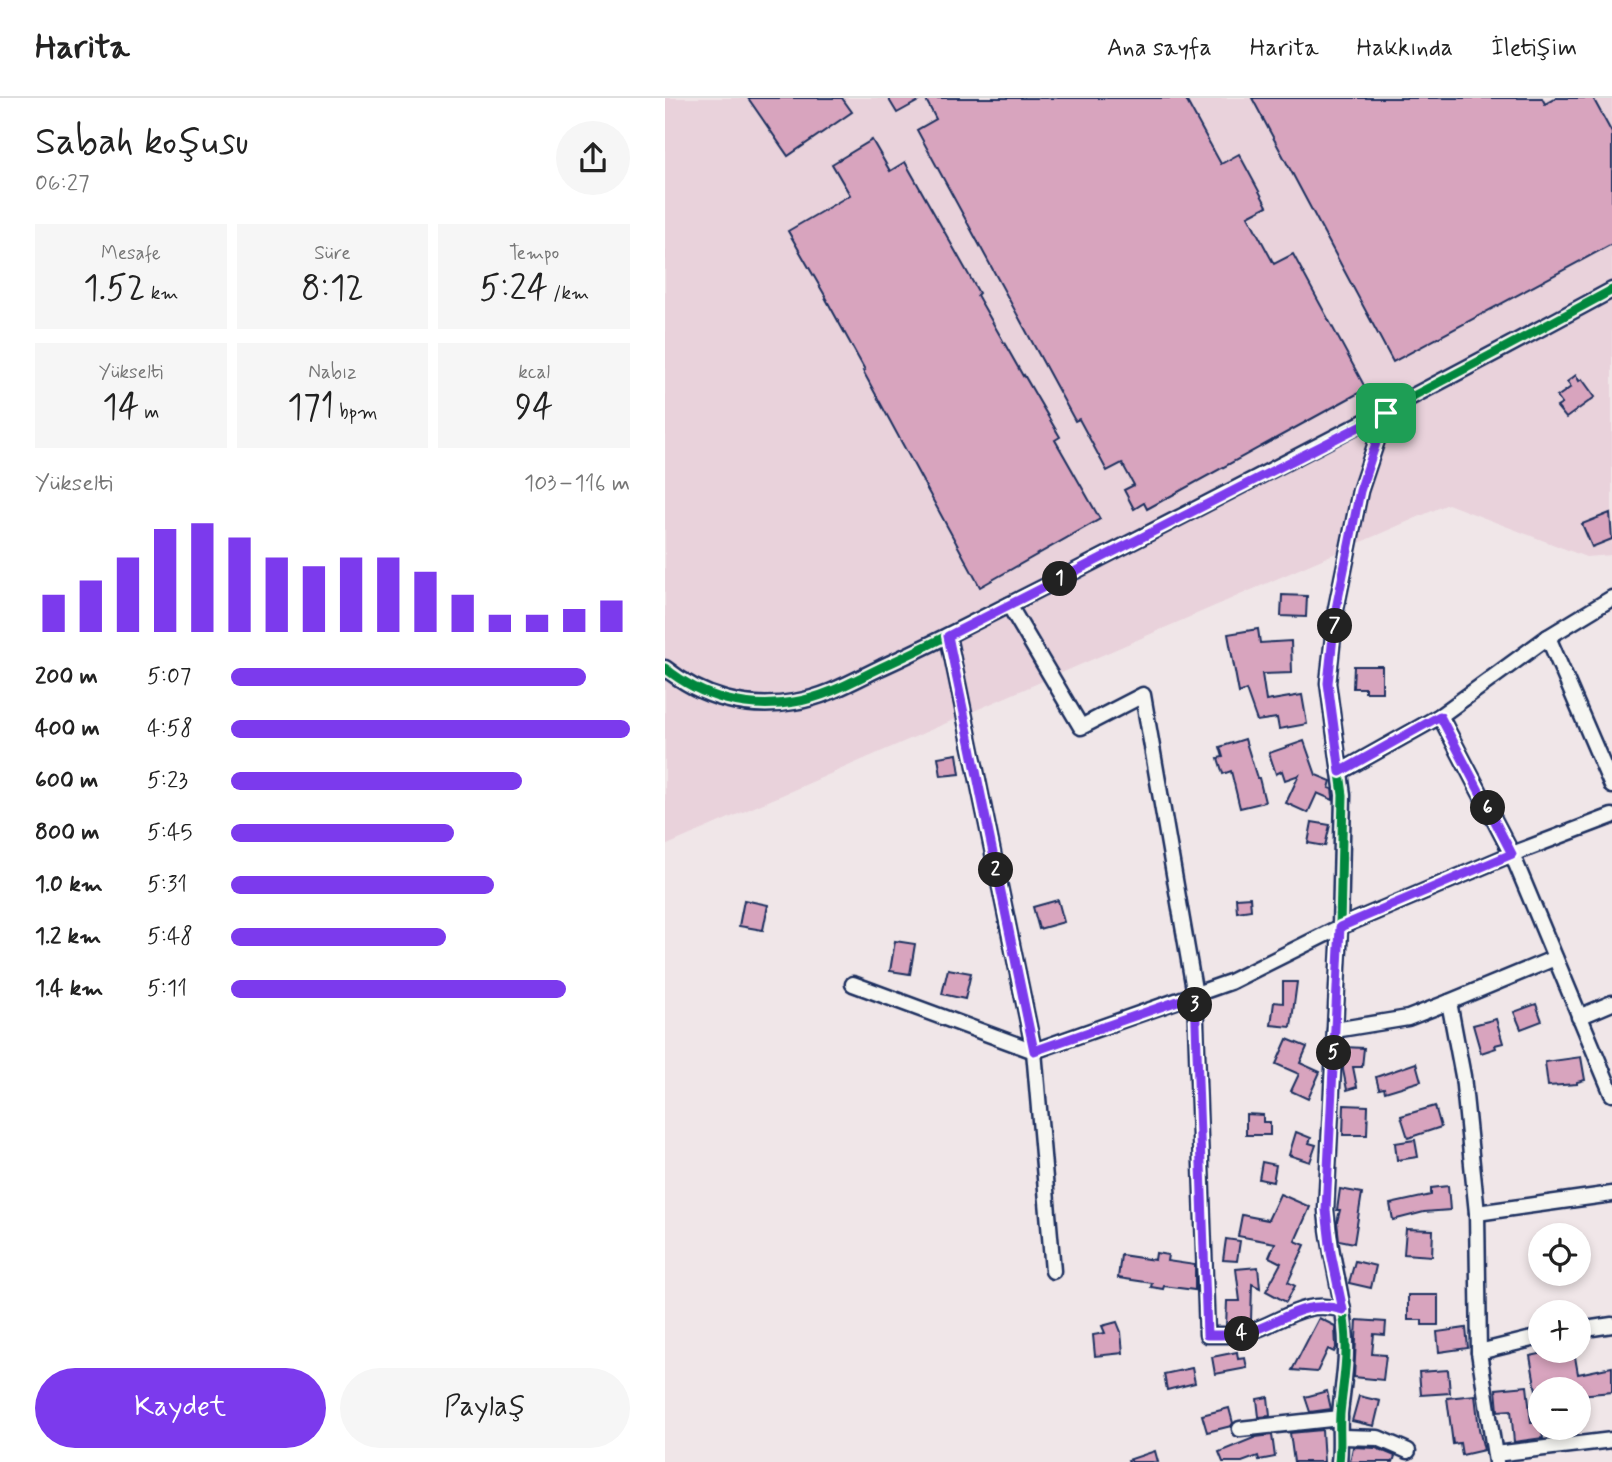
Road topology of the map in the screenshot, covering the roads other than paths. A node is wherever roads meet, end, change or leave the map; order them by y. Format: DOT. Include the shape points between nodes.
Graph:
graph roads {
  1 [pos="1612,290"];
  2 [pos="1386,413"];
  3 [pos="1612,598"];
  4 [pos="1009,605"];
  5 [pos="948,636"];
  6 [pos="1548,637"];
  7 [pos="665,668"];
  8 [pos="1440,716"];
  9 [pos="1340,772"];
  10 [pos="1612,786"];
  11 [pos="1612,816"];
  12 [pos="1512,854"];
  13 [pos="1340,927"];
  14 [pos="1555,958"];
  15 [pos="853,984"];
  16 [pos="1195,995"];
  17 [pos="1449,1002"];
  18 [pos="1612,1003"];
  19 [pos="1579,1017"];
  20 [pos="1335,1030"];
  21 [pos="1034,1051"];
  22 [pos="1612,1094"];
  23 [pos="1612,1194"];
  24 [pos="1477,1213"];
  25 [pos="1053,1271"];
  26 [pos="1343,1310"];
  27 [pos="1612,1325"];
  28 [pos="1591,1328"];
  29 [pos="1528,1340"];
  30 [pos="1479,1352"];
  31 [pos="1339,1418"];
  32 [pos="1240,1429"];
  33 [pos="1342,1437"];
  34 [pos="1612,1440"];
  35 [pos="1408,1451"];
  36 [pos="1496,1458"];
  37 [pos="1339,1462"];
  1 -- 2 [label="street"];
  2 -- 4 [label="street"];
  2 -- 9 [label="street" via="1360,491 1336,609 1328,683"];
  3 -- 6 [label="street"];
  4 -- 5 [label="street"];
  4 -- 16 [label="street" via="1081,727 1143,695"];
  5 -- 7 [label="street" via="835,690 793,702 723,699 679,680"];
  5 -- 21 [label="street"];
  6 -- 8 [label="street"];
  6 -- 10 [label="street"];
  8 -- 9 [label="street"];
  8 -- 12 [label="street"];
  9 -- 13 [label="street"];
  11 -- 12 [label="street"];
  12 -- 13 [label="street"];
  12 -- 14 [label="street"];
  13 -- 16 [label="street"];
  13 -- 20 [label="street"];
  14 -- 17 [label="street"];
  14 -- 19 [label="street"];
  15 -- 21 [label="street"];
  16 -- 21 [label="street"];
  16 -- 26 [label="street" via="1207,1335 1248,1333 1307,1308"];
  17 -- 20 [label="street" via="1408,1018"];
  17 -- 24 [label="street" via="1463,1076"];
  18 -- 19 [label="street"];
  19 -- 22 [label="street"];
  20 -- 26 [label="street" via="1326,1210"];
  21 -- 25 [label="street"];
  23 -- 24 [label="street"];
  24 -- 30 [label="street"];
  26 -- 31 [label="street" via="1346,1345"];
  27 -- 28 [label="street"];
  29 -- 30 [label="street"];
  30 -- 36 [label="street"];
  31 -- 32 [label="street"];
  31 -- 33 [label="street"];
  33 -- 35 [label="street" via="1378,1438"];
  33 -- 37 [label="street"];
  34 -- 36 [label="street"];
}
